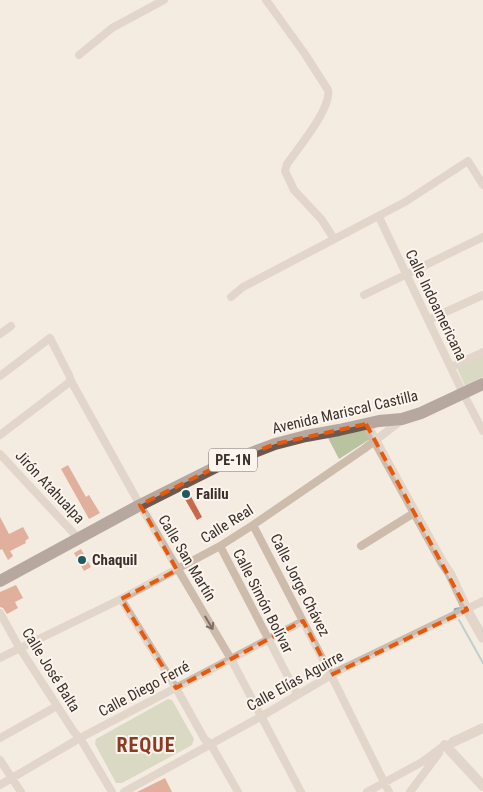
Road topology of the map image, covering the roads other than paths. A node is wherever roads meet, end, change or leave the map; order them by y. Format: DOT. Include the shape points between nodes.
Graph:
graph roads {
  1 [pos="164,0"];
  2 [pos="266,0"];
  3 [pos="79,55"];
  4 [pos="483,185"];
  5 [pos="379,217"];
  6 [pos="483,237"];
  7 [pos="334,239"];
  8 [pos="406,274"];
  9 [pos="483,294"];
  10 [pos="364,295"];
  11 [pos="231,297"];
  12 [pos="428,320"];
  13 [pos="11,326"];
  14 [pos="0,334"];
  15 [pos="483,352"];
  16 [pos="451,367"];
  17 [pos="0,376"];
  18 [pos="70,381"];
  19 [pos="483,384"];
  20 [pos="463,393"];
  21 [pos="402,419"];
  22 [pos="366,424"];
  23 [pos="483,430"];
  24 [pos="0,435"];
  25 [pos="374,441"];
  26 [pos="0,454"];
  27 [pos="140,505"];
  28 [pos="414,513"];
  29 [pos="253,525"];
  30 [pos="79,539"];
  31 [pos="220,546"];
  32 [pos="361,546"];
  33 [pos="177,570"];
  34 [pos="0,581"];
  35 [pos="122,599"];
  36 [pos="483,602"];
  37 [pos="467,610"];
  38 [pos="0,613"];
  39 [pos="303,621"];
  40 [pos="483,638"];
  41 [pos="268,640"];
  42 [pos="19,647"];
  43 [pos="0,658"];
  44 [pos="231,659"];
  45 [pos="331,675"];
  46 [pos="176,688"];
  47 [pos="297,694"];
  48 [pos="57,706"];
  49 [pos="262,716"];
  50 [pos="483,728"];
  51 [pos="0,738"];
  52 [pos="80,738"];
  53 [pos="210,743"];
  54 [pos="447,744"];
  55 [pos="0,760"];
  56 [pos="11,778"];
  57 [pos="384,783"];
  58 [pos="0,785"];
  59 [pos="483,786"];
  60 [pos="21,792"];
  61 [pos="112,792"];
  62 [pos="124,792"];
  63 [pos="238,792"];
  64 [pos="301,792"];
  65 [pos="367,792"];
  66 [pos="389,792"];
  67 [pos="410,792"];
  1 -- 3 [label="street" via="112,28"];
  2 -- 7 [label="street" via="328,90 326,107 286,164 285,171 294,190 322,220"];
  4 -- 5 [label="street" via="468,161"];
  5 -- 7 [label="street"];
  5 -- 8 [label="street, Calle Indoamericana"];
  6 -- 8 [label="street"];
  7 -- 11 [label="street" via="243,287"];
  8 -- 10 [label="street"];
  8 -- 12 [label="street, Calle Indoamericana"];
  9 -- 12 [label="street"];
  12 -- 16 [label="street, Calle Indoamericana"];
  13 -- 14 [label="street"];
  15 -- 16 [label="street"];
  16 -- 20 [label="street, Calle Indoamericana"];
  17 -- 18 [label="street, Calle San Martín" via="50,338"];
  18 -- 24 [label="street"];
  18 -- 27 [label="street, Calle San Martín"];
  19 -- 20 [label="highway, Avenida Mariscal Castilla / PE-1N"];
  20 -- 21 [label="highway, Avenida Mariscal Castilla / PE-1N"];
  20 -- 23 [label="street, Calle Indoamericana"];
  21 -- 22 [label="highway, Avenida Mariscal Castilla / PE-1N"];
  21 -- 25 [label="street, Calle Real"];
  22 -- 25 [label="street"];
  22 -- 27 [label="highway, Avenida Mariscal Castilla / PE-1N" via="275,444 220,465"];
  25 -- 28 [label="street"];
  25 -- 29 [label="street, Calle Real"];
  26 -- 30 [label="street, Jirón Atahualpa"];
  27 -- 30 [label="highway, Avenida Mariscal Castilla / PE-1N"];
  27 -- 33 [label="street, Calle San Martín"];
  28 -- 32 [label="street"];
  28 -- 37 [label="street"];
  29 -- 31 [label="street, Calle Real"];
  29 -- 39 [label="street, Calle Jorge Chávez"];
  30 -- 34 [label="highway, Avenida Mariscal Castilla / PE-1N"];
  31 -- 33 [label="street, Calle Real"];
  31 -- 41 [label="street, Calle Simón Bolívar"];
  33 -- 35 [label="street, Calle Real"];
  33 -- 44 [label="street, Calle San Martín, one-way"];
  35 -- 42 [label="street, Calle Real"];
  35 -- 46 [label="street"];
  36 -- 37 [label="street, Calle Elías Aguirre"];
  37 -- 40 [label="street"];
  37 -- 45 [label="street, Calle Elías Aguirre"];
  38 -- 42 [label="street, Calle José Balta"];
  39 -- 41 [label="street, Calle Diego Ferré"];
  39 -- 45 [label="street, Calle Jorge Chávez"];
  41 -- 44 [label="street, Calle Diego Ferré"];
  41 -- 47 [label="street, Calle Simón Bolívar"];
  42 -- 43 [label="street, Calle Real"];
  42 -- 48 [label="street, Calle José Balta"];
  44 -- 46 [label="street, Calle Diego Ferré"];
  44 -- 49 [label="street, Calle San Martín"];
  45 -- 47 [label="street, Calle Elías Aguirre"];
  45 -- 57 [label="street, Calle Jorge Chávez"];
  46 -- 52 [label="street, Calle Diego Ferré"];
  46 -- 53 [label="street" via="205,740"];
  47 -- 49 [label="street, Calle Elías Aguirre"];
  48 -- 51 [label="street"];
  48 -- 52 [label="street, Calle José Balta"];
  49 -- 53 [label="street, Calle Elías Aguirre"];
  49 -- 64 [label="street, Calle San Martín"];
  50 -- 54 [label="street"];
  52 -- 56 [label="street, Calle Diego Ferré"];
  52 -- 61 [label="street, Calle José Balta"];
  53 -- 62 [label="street, Calle Elías Aguirre"];
  53 -- 63 [label="street"];
  54 -- 57 [label="street"];
  54 -- 59 [label="street"];
  54 -- 67 [label="street"];
  55 -- 56 [label="street"];
  56 -- 58 [label="street, Calle Diego Ferré"];
  56 -- 60 [label="street"];
  57 -- 65 [label="street"];
  57 -- 66 [label="street, Calle Jorge Chávez"];
}
